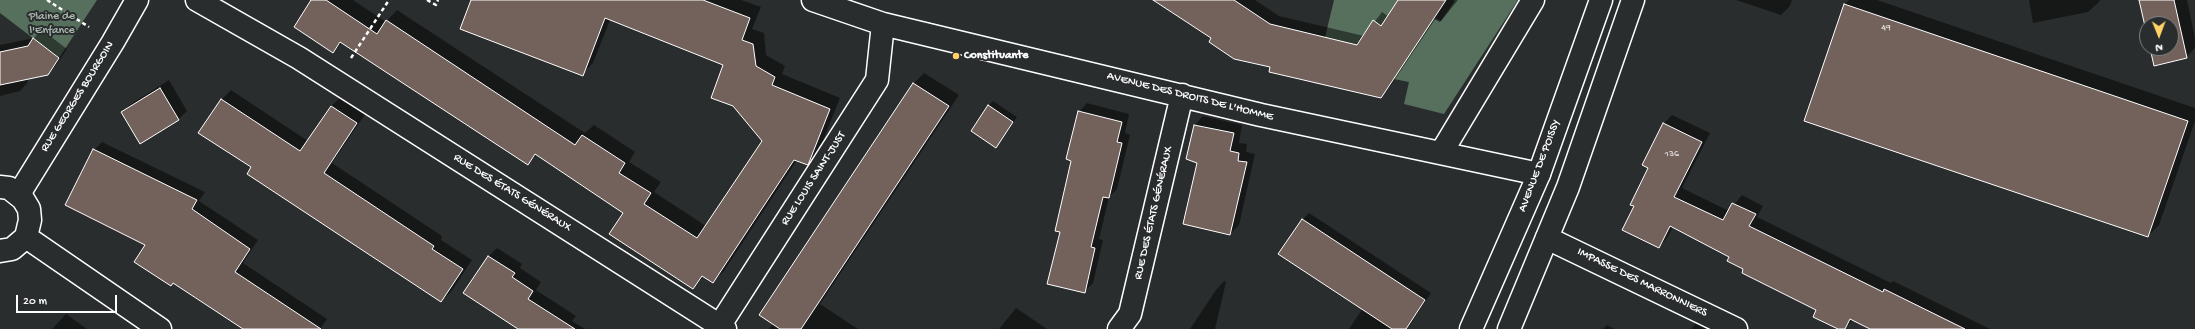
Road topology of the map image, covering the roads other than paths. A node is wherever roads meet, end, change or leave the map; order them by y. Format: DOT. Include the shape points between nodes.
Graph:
graph roads {
  1 [pos="136,0"];
  2 [pos="197,0"];
  3 [pos="1533,0"];
  4 [pos="1601,0"];
  5 [pos="1634,0"];
  6 [pos="821,2"];
  7 [pos="883,24"];
  8 [pos="1182,95"];
  9 [pos="1441,153"];
  10 [pos="1539,174"];
  11 [pos="1568,187"];
  12 [pos="9,190"];
  13 [pos="26,237"];
  14 [pos="1548,238"];
  15 [pos="0,252"];
  16 [pos="722,327"];
  17 [pos="160,329"];
  18 [pos="1119,329"];
  19 [pos="1471,329"];
  20 [pos="1509,329"];
  21 [pos="1736,329"];
  1 -- 12 [label="street, RUE GEORGES BOURGOIN" via="113,42"];
  2 -- 16 [label="street, RUE DES ÉTATS GÉNÉRAUX" via="299,58"];
  3 -- 9 [label="street"];
  4 -- 10 [label="street, AVENUE DE POISSY"];
  5 -- 11 [label="street"];
  6 -- 7 [label="street, AVENUE DES DROITS DE L'HOMME"];
  7 -- 8 [label="street, AVENUE DES DROITS DE L'HOMME"];
  7 -- 16 [label="street, RUE LOUIS SAINT-JUST" via="877,80"];
  8 -- 9 [label="street, AVENUE DES DROITS DE L'HOMME" via="1261,115"];
  8 -- 18 [label="street, RUE DES ÉTATS GÉNÉRAUX" via="1130,314"];
  9 -- 10 [label="street, AVENUE DES DROITS DE L'HOMME"];
  10 -- 11 [label="street, AVENUE DES DROITS DE L'HOMME"];
  10 -- 19 [label="street, AVENUE DE POISSY"];
  11 -- 14 [label="street"];
  12 -- 13 [label="street" via="29,209 30,220"];
  13 -- 15 [label="street" via="12,249"];
  13 -- 17 [label="street"];
  14 -- 20 [label="street"];
  14 -- 21 [label="street, IMPASSE DES MARRONNIERS"];
}
